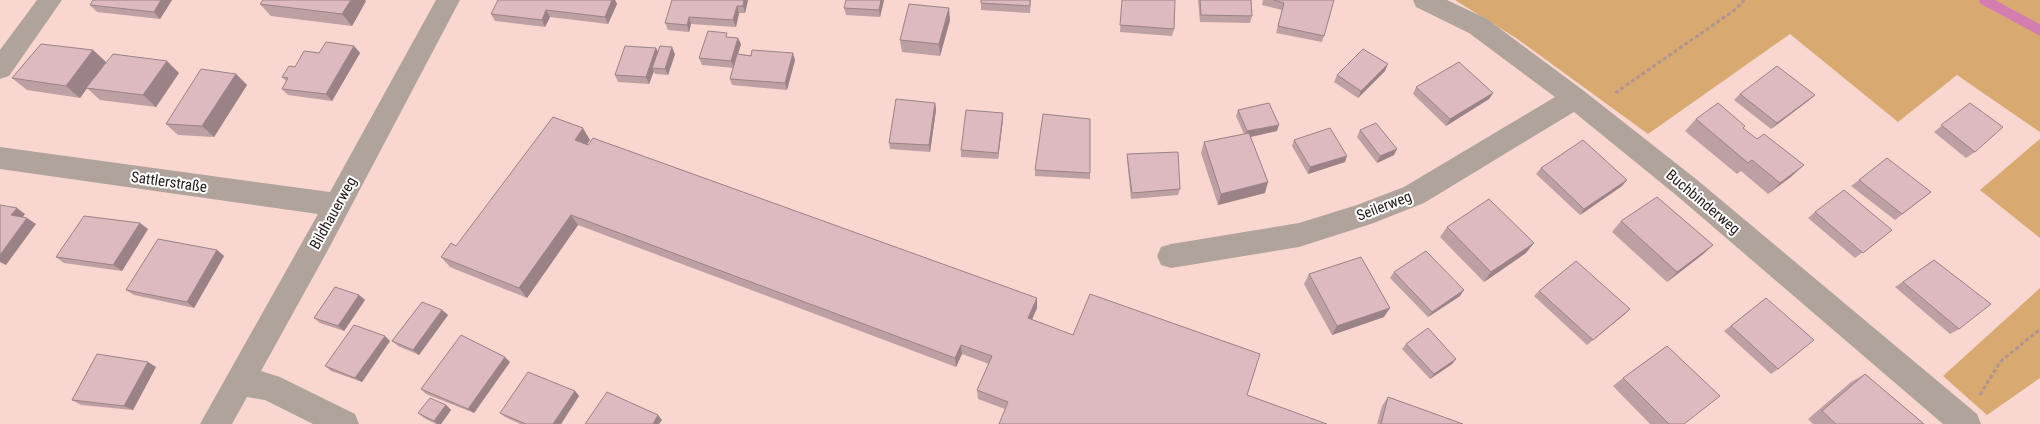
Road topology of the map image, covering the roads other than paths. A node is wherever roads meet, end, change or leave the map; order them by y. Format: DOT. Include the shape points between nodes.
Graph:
graph roads {
  1 [pos="50,0"];
  2 [pos="448,0"];
  3 [pos="1425,0"];
  4 [pos="0,69"];
  5 [pos="1576,98"];
  6 [pos="0,158"];
  7 [pos="338,205"];
  8 [pos="1171,256"];
  9 [pos="239,381"];
  10 [pos="1962,420"];
  11 [pos="215,424"];
  12 [pos="344,424"];
  1 -- 4 [label="street"];
  2 -- 7 [label="street, Bildhauerweg"];
  3 -- 5 [label="street, Buchbinderweg" via="1478,26"];
  5 -- 8 [label="street, Seilerweg" via="1414,195 1370,213 1299,235"];
  5 -- 10 [label="street, Buchbinderweg"];
  6 -- 7 [label="street, Sattlerstraße"];
  7 -- 9 [label="street, Bildhauerweg"];
  9 -- 11 [label="street, Bildhauerweg"];
  9 -- 12 [label="street" via="269,387"];
}
